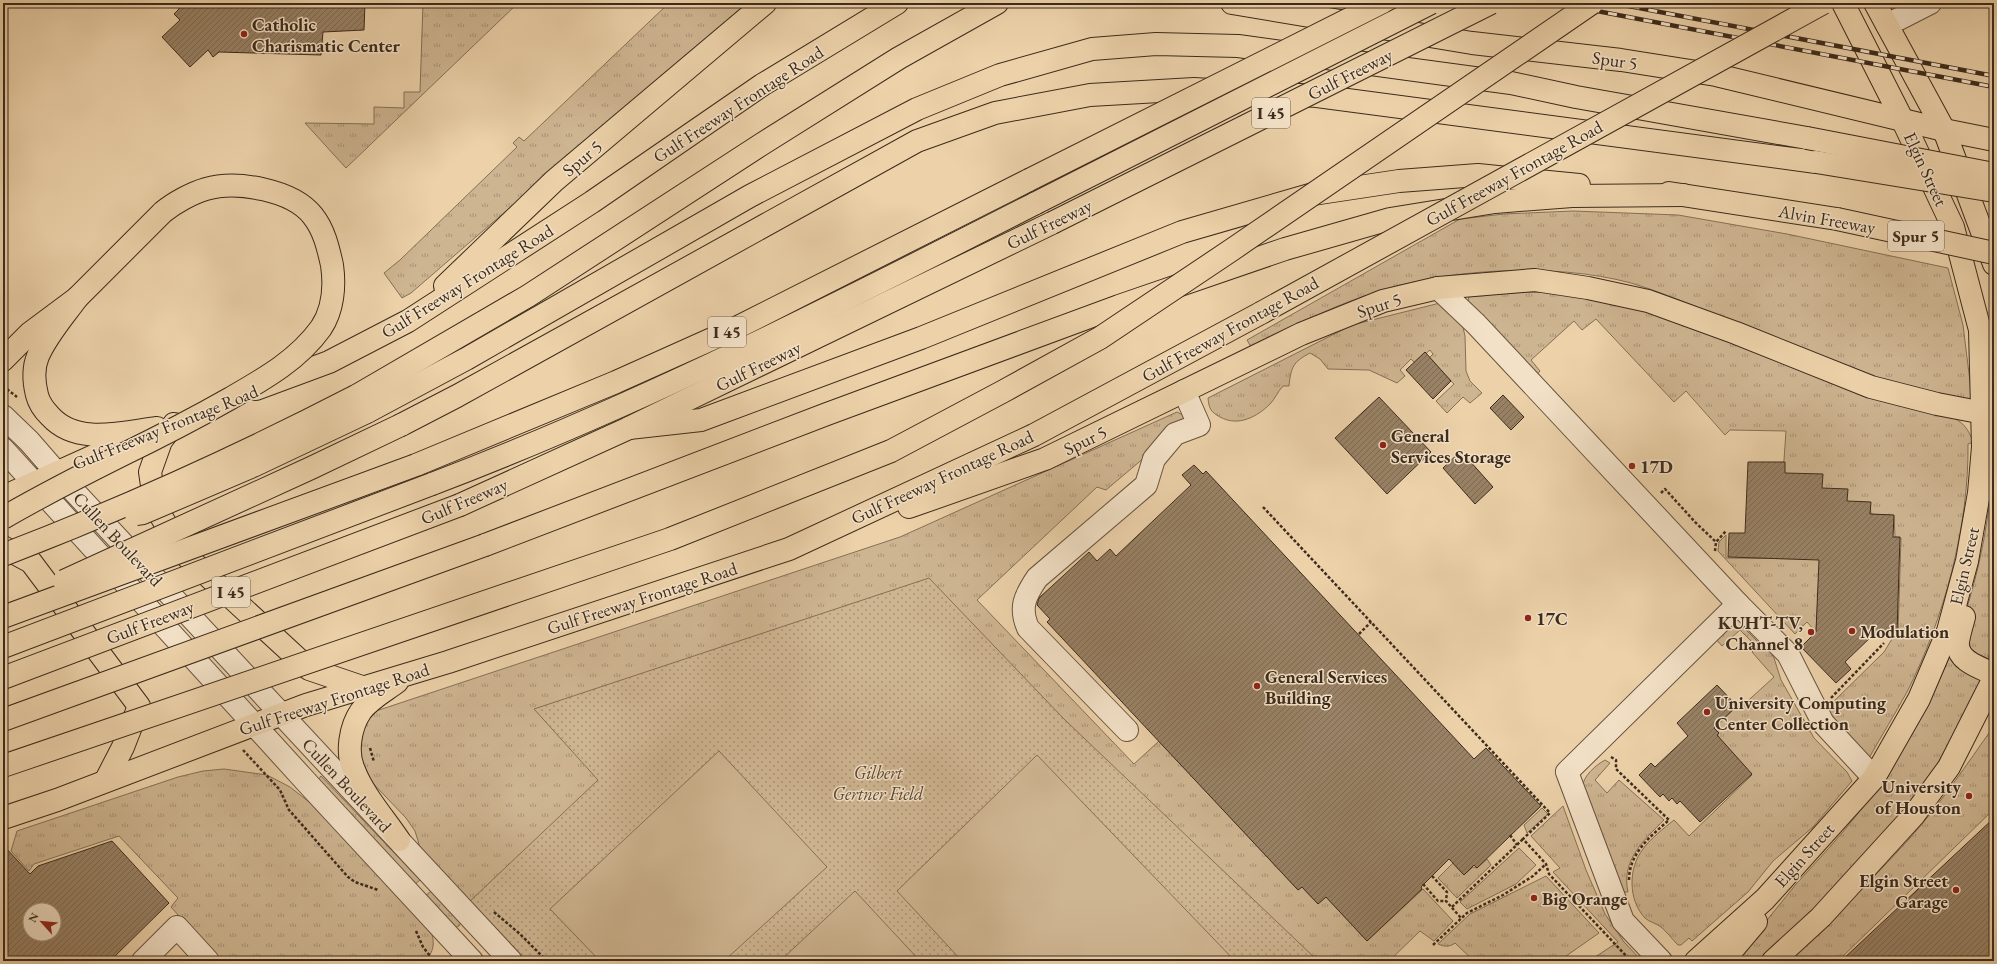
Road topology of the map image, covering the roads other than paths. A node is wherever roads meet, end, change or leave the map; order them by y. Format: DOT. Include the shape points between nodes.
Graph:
graph roads {
  1 [pos="765,3"];
  2 [pos="897,3"];
  3 [pos="997,3"];
  4 [pos="1232,3"];
  5 [pos="1381,3"];
  6 [pos="1431,3"];
  7 [pos="1491,3"];
  8 [pos="1592,3"];
  9 [pos="1823,3"];
  10 [pos="1843,3"];
  11 [pos="1875,3"];
  12 [pos="1930,3"];
  13 [pos="1887,25"];
  14 [pos="1902,119"];
  15 [pos="1944,130"];
  16 [pos="1994,140"];
  17 [pos="1994,174"];
  18 [pos="1994,191"];
  19 [pos="1683,195"];
  20 [pos="1994,253"];
  21 [pos="1994,264"];
  22 [pos="1438,288"];
  23 [pos="77,298"];
  24 [pos="408,321"];
  25 [pos="3,360"];
  26 [pos="1184,391"];
  27 [pos="362,404"];
  28 [pos="1988,414"];
  29 [pos="3,416"];
  30 [pos="178,418"];
  31 [pos="157,428"];
  32 [pos="629,428"];
  33 [pos="3,449"];
  34 [pos="56,472"];
  35 [pos="34,482"];
  36 [pos="1979,493"];
  37 [pos="3,497"];
  38 [pos="3,518"];
  39 [pos="3,547"];
  40 [pos="789,548"];
  41 [pos="3,555"];
  42 [pos="1738,604"];
  43 [pos="3,609"];
  44 [pos="3,617"];
  45 [pos="3,647"];
  46 [pos="409,673"];
  47 [pos="1994,674"];
  48 [pos="3,678"];
  49 [pos="1994,678"];
  50 [pos="362,687"];
  51 [pos="282,714"];
  52 [pos="3,720"];
  53 [pos="254,724"];
  54 [pos="1127,730"];
  55 [pos="3,766"];
  56 [pos="1874,778"];
  57 [pos="106,780"];
  58 [pos="3,818"];
  59 [pos="399,840"];
  60 [pos="1765,899"];
  61 [pos="483,930"];
  62 [pos="462,957"];
  63 [pos="143,961"];
  64 [pos="208,961"];
  65 [pos="511,961"];
  66 [pos="1661,961"];
  67 [pos="1696,961"];
  68 [pos="1723,961"];
  69 [pos="1773,961"];
  1 -- 24 [label="main road, Spur 5" via="554,181"];
  2 -- 24 [label="main road, Gulf Freeway Frontage Road" via="762,85 592,202"];
  3 -- 27 [label="main road" via="899,58 762,144"];
  4 -- 14 [label="main road, Spur 5" via="1472,43 1621,60 1716,75"];
  5 -- 44 [label="main road, I 45, bridge" via="732,330 616,382 416,465"];
  6 -- 45 [label="main road, Gulf Freeway / I 45, bridge" via="763,341 604,415 432,484"];
  7 -- 32 [label="main road, Gulf Freeway / I 45, bridge" via="1052,222"];
  8 -- 55 [label="main road, bridge" via="1100,338 892,451 670,539"];
  9 -- 40 [label="main road, Gulf Freeway Frontage Road, bridge" via="1261,313 1034,435"];
  10 -- 14 [label="main road, Elgin Street"];
  11 -- 13 [label="main road, Elgin Street"];
  12 -- 13 [label="street"];
  13 -- 15 [label="main road, Elgin Street"];
  14 -- 15 [label="main road, Spur 5"];
  14 -- 28 [label="main road, Elgin Street" via="1953,226 1980,330"];
  15 -- 16 [label="main road, Spur 5"];
  15 -- 21 [label="main road, Elgin Street"];
  17 -- 27 [label="main road, bridge" via="1511,83 1238,46 1156,44 1092,50 1000,75 917,109 750,196 466,359"];
  18 -- 43 [label="main road, bridge" via="1816,162 1317,96 1194,89 1090,95 995,113 917,141 401,425"];
  19 -- 20 [label="main road, Alvin Freeway / Spur 5, bridge" via="1837,219"];
  19 -- 32 [label="main road" via="1478,175 1399,181 1313,194 1182,232 921,338 701,420"];
  19 -- 52 [label="main road, bridge" via="1572,196 1496,202 1390,219 1285,249 1119,306 485,545"];
  22 -- 26 [label="main road, Spur 5" via="1383,301 1301,334"];
  22 -- 28 [label="main road, Spur 5" via="1535,280 1648,301 1871,387"];
  22 -- 42 [label="street" via="1476,324"];
  23 -- 25 [label="main road" via="30,333"];
  23 -- 31 [label="main road" via="38,357 35,384 38,399 44,410 53,419 77,433 95,435"];
  23 -- 38 [label="main road, bridge" via="171,206 206,189 244,186 286,195 313,215 327,242 334,278 331,306 321,327 298,354 272,375 190,422 64,483"];
  24 -- 30 [label="main road, Gulf Freeway Frontage Road" via="329,362"];
  26 -- 40 [label="main road, Spur 5" via="1045,459"];
  26 -- 54 [label="street" via="1199,425 1175,434 1154,459 1146,485 1037,578 1023,606 1023,617 1028,628"];
  27 -- 41 [label="main road, bridge" via="302,424 94,520"];
  28 -- 36 [label="main road, Elgin Street"];
  29 -- 34 [label="street, Cullen Boulevard"];
  30 -- 31 [label="main road, Gulf Freeway Frontage Road"];
  30 -- 50 [label="main road" via="161,441 150,472 155,506 183,553 309,669"];
  31 -- 34 [label="main road, Gulf Freeway Frontage Road"];
  32 -- 48 [label="main road, Gulf Freeway / I 45, bridge" via="460,505"];
  33 -- 35 [label="street, Cullen Boulevard"];
  34 -- 35 [label="main road, Gulf Freeway Frontage Road"];
  34 -- 51 [label="street, Cullen Boulevard"];
  35 -- 37 [label="main road, Gulf Freeway Frontage Road"];
  35 -- 53 [label="street, Cullen Boulevard"];
  36 -- 47 [label="main road" via="1982,550 1957,644 1961,655 1970,663"];
  36 -- 56 [label="main road, Elgin Street" via="1967,561 1948,631 1919,699"];
  39 -- 57 [label="main road" via="31,562 139,706 123,747"];
  40 -- 46 [label="main road, Gulf Freeway Frontage Road"];
  42 -- 56 [label="street" via="1788,654 1823,723"];
  42 -- 66 [label="street" via="1567,772 1623,921"];
  46 -- 50 [label="main road, Gulf Freeway Frontage Road"];
  46 -- 59 [label="main road" via="373,699 361,712 353,728 350,746 353,770"];
  49 -- 69 [label="main road" via="1949,767 1914,815 1821,917"];
  50 -- 51 [label="main road, Gulf Freeway Frontage Road"];
  51 -- 53 [label="main road, Gulf Freeway Frontage Road"];
  51 -- 59 [label="street, Cullen Boulevard"];
  53 -- 57 [label="main road, Gulf Freeway Frontage Road"];
  53 -- 62 [label="street, Cullen Boulevard"];
  56 -- 60 [label="main road, Elgin Street"];
  57 -- 58 [label="main road, Gulf Freeway Frontage Road"];
  59 -- 61 [label="street, Cullen Boulevard"];
  60 -- 67 [label="main road, Elgin Street"];
  60 -- 68 [label="main road" via="1760,918"];
  61 -- 62 [label="street"];
  61 -- 65 [label="street, Cullen Boulevard"];
  63 -- 64 [label="street" via="177,927"];
}
